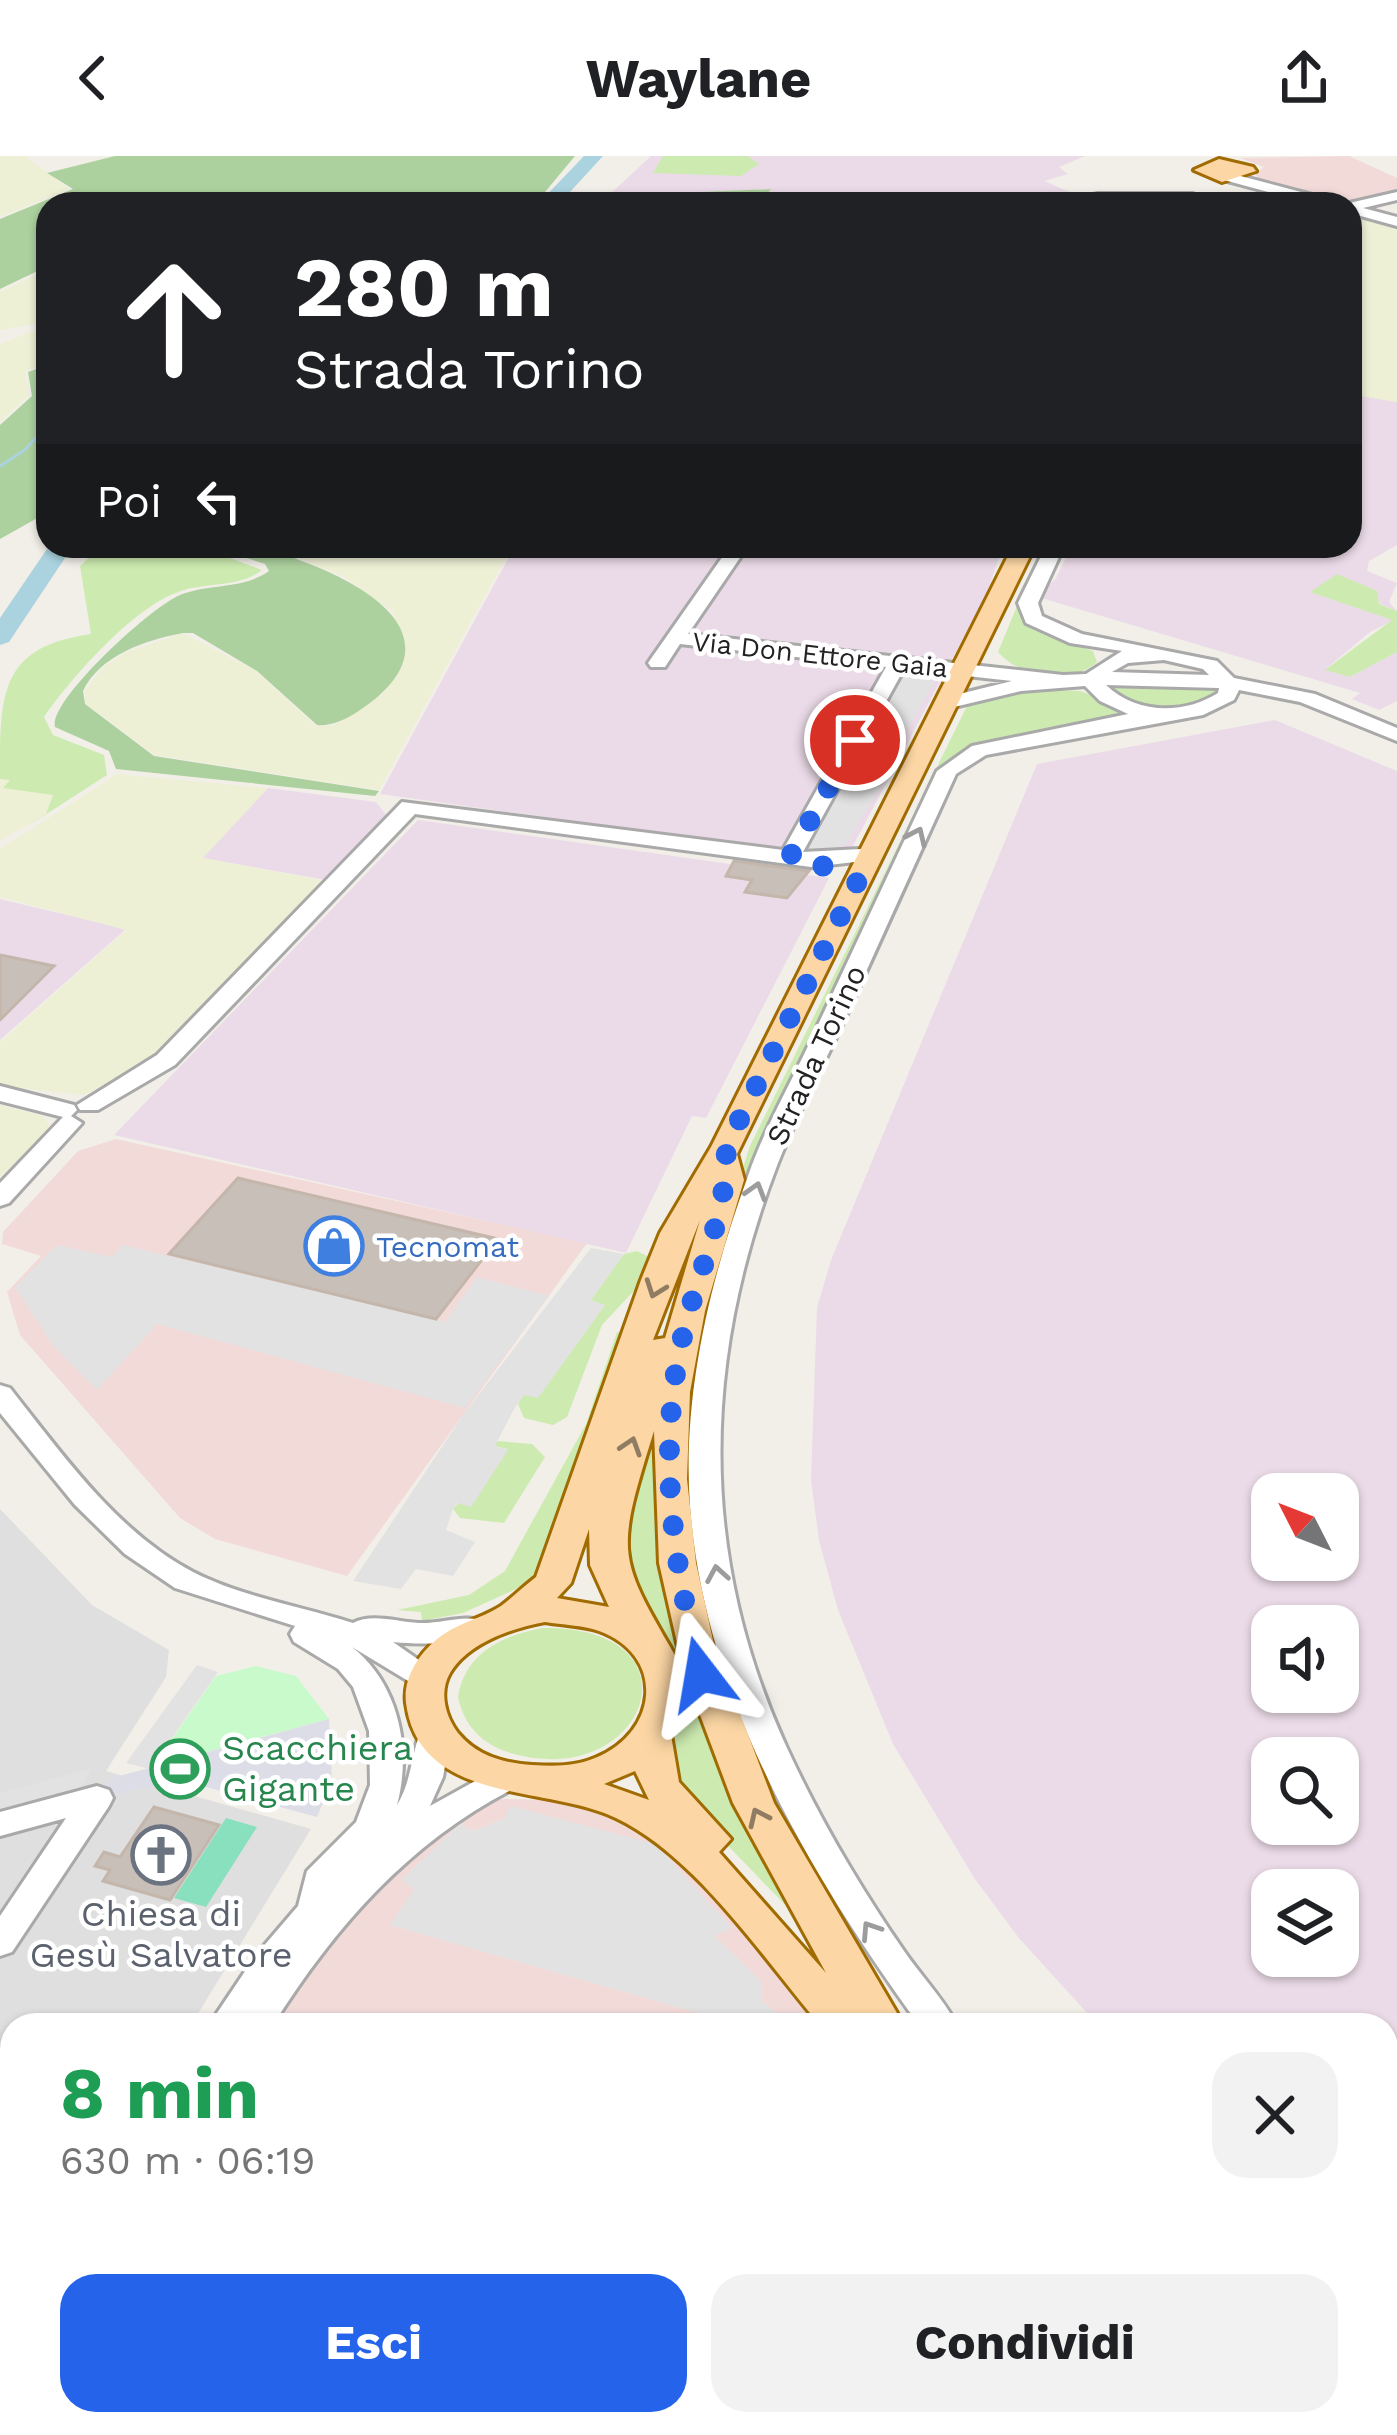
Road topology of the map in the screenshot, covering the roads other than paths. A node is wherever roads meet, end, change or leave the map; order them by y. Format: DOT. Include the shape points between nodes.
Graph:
graph roads {
  1 [pos="1219,176"];
  2 [pos="1131,192"];
  3 [pos="1282,192"];
  4 [pos="1397,196"];
  5 [pos="1362,205"];
  6 [pos="1362,212"];
  7 [pos="1397,222"];
  8 [pos="731,558"];
  9 [pos="1019,558"];
  10 [pos="1050,558"];
  11 [pos="985,633"];
  12 [pos="675,638"];
  13 [pos="1076,639"];
  14 [pos="1164,654"];
  15 [pos="1195,659"];
  16 [pos="658,663"];
  17 [pos="896,666"];
  18 [pos="966,671"];
  19 [pos="1098,674"];
  20 [pos="1022,679"];
  21 [pos="1230,685"];
  22 [pos="950,702"];
  23 [pos="1316,702"];
  24 [pos="1212,706"];
  25 [pos="1165,713"];
  26 [pos="1350,715"];
  27 [pos="1391,727"];
  28 [pos="872,853"];
  29 [pos="800,859"];
  30 [pos="857,883"];
  31 [pos="0,1093"];
  32 [pos="74,1112"];
  33 [pos="726,1147"];
  34 [pos="0,1198"];
  35 [pos="1,1396"];
  36 [pos="187,1582"];
  37 [pos="515,1613"];
  38 [pos="325,1623"];
  39 [pos="476,1628"];
  40 [pos="641,1636"];
  41 [pos="428,1682"];
  42 [pos="435,1732"];
  43 [pos="653,1738"];
  44 [pos="507,1778"];
  45 [pos="550,1782"];
  46 [pos="0,1824"];
  47 [pos="315,1908"];
  48 [pos="0,1943"];
  49 [pos="800,1969"];
  50 [pos="235,2013"];
  51 [pos="262,2013"];
  52 [pos="822,2013"];
  53 [pos="836,2013"];
  54 [pos="870,2013"];
  55 [pos="873,2013"];
  56 [pos="931,2013"];
  1 -- 2 [label="street"];
  1 -- 3 [label="street"];
  4 -- 5 [label="street"];
  6 -- 7 [label="street"];
  8 -- 12 [label="street, Via Don Ettore Gaia"];
  9 -- 11 [label="main road, Strada Torino"];
  10 -- 13 [label="street" via="1028,611 1039,625"];
  11 -- 18 [label="main road, Strada Torino"];
  11 -- 20 [label="street" via="994,656"];
  12 -- 16 [label="street, Via Don Ettore Gaia"];
  12 -- 17 [label="street, Via Don Ettore Gaia"];
  13 -- 14 [label="street"];
  13 -- 19 [label="street" via="1100,651"];
  14 -- 15 [label="street"];
  14 -- 19 [label="street" via="1123,657"];
  15 -- 21 [label="street"];
  15 -- 23 [label="street" via="1266,677"];
  17 -- 18 [label="street, Via Don Ettore Gaia"];
  17 -- 29 [label="street"];
  18 -- 20 [label="street, Via Don Ettore Gaia"];
  18 -- 22 [label="main road, Strada Torino"];
  19 -- 20 [label="street"];
  19 -- 21 [label="street"];
  19 -- 25 [label="street" via="1113,701"];
  20 -- 22 [label="street"];
  21 -- 23 [label="street"];
  21 -- 24 [label="street"];
  22 -- 28 [label="main road, Strada Torino"];
  23 -- 26 [label="street"];
  24 -- 25 [label="street, Strada Torino"];
  24 -- 26 [label="street" via="1271,699"];
  56 -- 25 [label="street, Strada Torino, one-way" via="841,1886 742,1670 706,1503 704,1428 725,1300 760,1175 947,771 979,750"];
  26 -- 27 [label="street"];
  28 -- 29 [label="street"];
  28 -- 30 [label="main road, Strada Torino"];
  29 -- 30 [label="street"];
  29 -- 32 [label="street" via="410,807 166,1060"];
  30 -- 33 [label="main road, Strada Torino"];
  31 -- 32 [label="street"];
  32 -- 34 [label="street"];
  33 -- 37 [label="main road, Strada Torino, one-way" via="657,1280 552,1583"];
  40 -- 33 [label="main road, Strada Torino, one-way" via="608,1565 607,1523"];
  55 -- 33 [label="main road, one-way" via="757,1815 709,1695 680,1590 670,1508 674,1389 728,1180"];
  35 -- 36 [label="street" via="108,1519"];
  36 -- 38 [label="street"];
  36 -- 47 [label="street" via="240,1615 340,1650 375,1700 388,1756 380,1809 357,1847 319,1880"];
  37 -- 39 [label="main road"];
  37 -- 40 [label="main road" via="578,1611"];
  38 -- 39 [label="street" via="424,1634"];
  38 -- 41 [label="street" via="393,1650"];
  39 -- 41 [label="main road" via="440,1659"];
  40 -- 43 [label="main road" via="667,1669 671,1688"];
  41 -- 42 [label="main road"];
  42 -- 44 [label="main road" via="465,1761"];
  42 -- 47 [label="street" via="416,1809"];
  43 -- 45 [label="main road" via="617,1765"];
  43 -- 54 [label="main road" via="651,1766 661,1789"];
  44 -- 45 [label="main road"];
  44 -- 51 [label="street" via="465,1797 349,1900"];
  45 -- 49 [label="main road" via="672,1831"];
  46 -- 48 [label="street" via="97,1798"];
  47 -- 50 [label="street"];
  49 -- 52 [label="street"];
  49 -- 53 [label="main road"];
}
